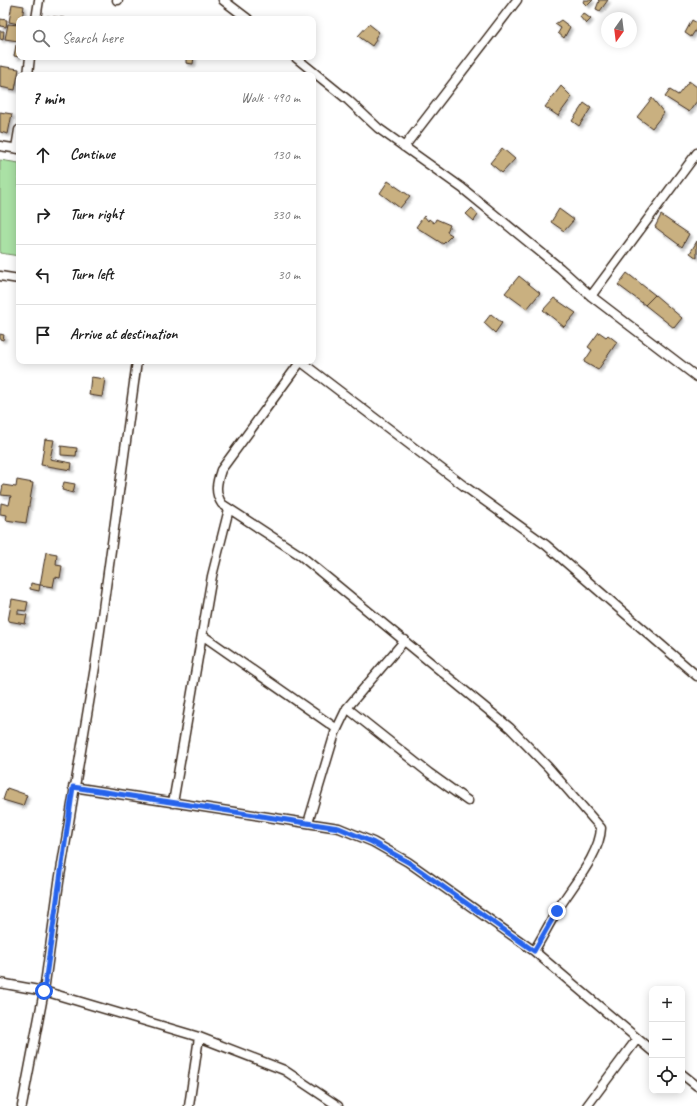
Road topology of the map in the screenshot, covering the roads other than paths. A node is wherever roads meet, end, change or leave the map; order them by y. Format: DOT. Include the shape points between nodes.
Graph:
graph roads {
  1 [pos="39,0"];
  2 [pos="224,0"];
  3 [pos="517,0"];
  4 [pos="36,16"];
  5 [pos="244,16"];
  6 [pos="30,60"];
  7 [pos="299,60"];
  8 [pos="28,72"];
  9 [pos="313,72"];
  10 [pos="316,74"];
  11 [pos="0,146"];
  12 [pos="404,147"];
  13 [pos="16,149"];
  14 [pos="697,153"];
  15 [pos="0,276"];
  16 [pos="16,279"];
  17 [pos="591,296"];
  18 [pos="137,364"];
  19 [pos="298,364"];
  20 [pos="304,364"];
  21 [pos="697,377"];
  22 [pos="229,508"];
  23 [pos="202,635"];
  24 [pos="405,640"];
  25 [pos="697,676"];
  26 [pos="347,708"];
  27 [pos="337,729"];
  28 [pos="73,787"];
  29 [pos="468,801"];
  30 [pos="173,803"];
  31 [pos="308,823"];
  32 [pos="534,951"];
  33 [pos="0,983"];
  34 [pos="44,991"];
  35 [pos="199,1037"];
  36 [pos="637,1039"];
  37 [pos="649,1048"];
  38 [pos="685,1076"];
  39 [pos="697,1086"];
  40 [pos="22,1106"];
  41 [pos="189,1106"];
  42 [pos="338,1106"];
  43 [pos="587,1106"];
  1 -- 4 [label="street"];
  2 -- 5 [label="street"];
  3 -- 12 [label="street"];
  6 -- 8 [label="street"];
  7 -- 9 [label="street"];
  10 -- 12 [label="street"];
  11 -- 13 [label="street"];
  12 -- 17 [label="street" via="462,188"];
  14 -- 17 [label="street"];
  15 -- 16 [label="street"];
  17 -- 21 [label="street"];
  18 -- 28 [label="street" via="95,667"];
  19 -- 22 [label="street" via="221,470 216,484 217,497"];
  20 -- 25 [label="street" via="464,486 546,544"];
  22 -- 23 [label="street" via="212,576"];
  22 -- 24 [label="street" via="300,555"];
  23 -- 27 [label="street"];
  23 -- 30 [label="street"];
  24 -- 26 [label="street"];
  24 -- 32 [label="street" via="510,728 601,828 601,839 592,856"];
  26 -- 27 [label="street"];
  26 -- 29 [label="street"];
  27 -- 31 [label="street"];
  28 -- 30 [label="street"];
  28 -- 34 [label="street"];
  30 -- 31 [label="street"];
  31 -- 32 [label="street" via="339,828 372,842 408,862"];
  32 -- 36 [label="street"];
  33 -- 34 [label="street"];
  34 -- 35 [label="street"];
  34 -- 40 [label="street"];
  35 -- 41 [label="street"];
  35 -- 42 [label="street" via="284,1070"];
  36 -- 37 [label="street"];
  36 -- 43 [label="street"];
  38 -- 39 [label="street"];
}
